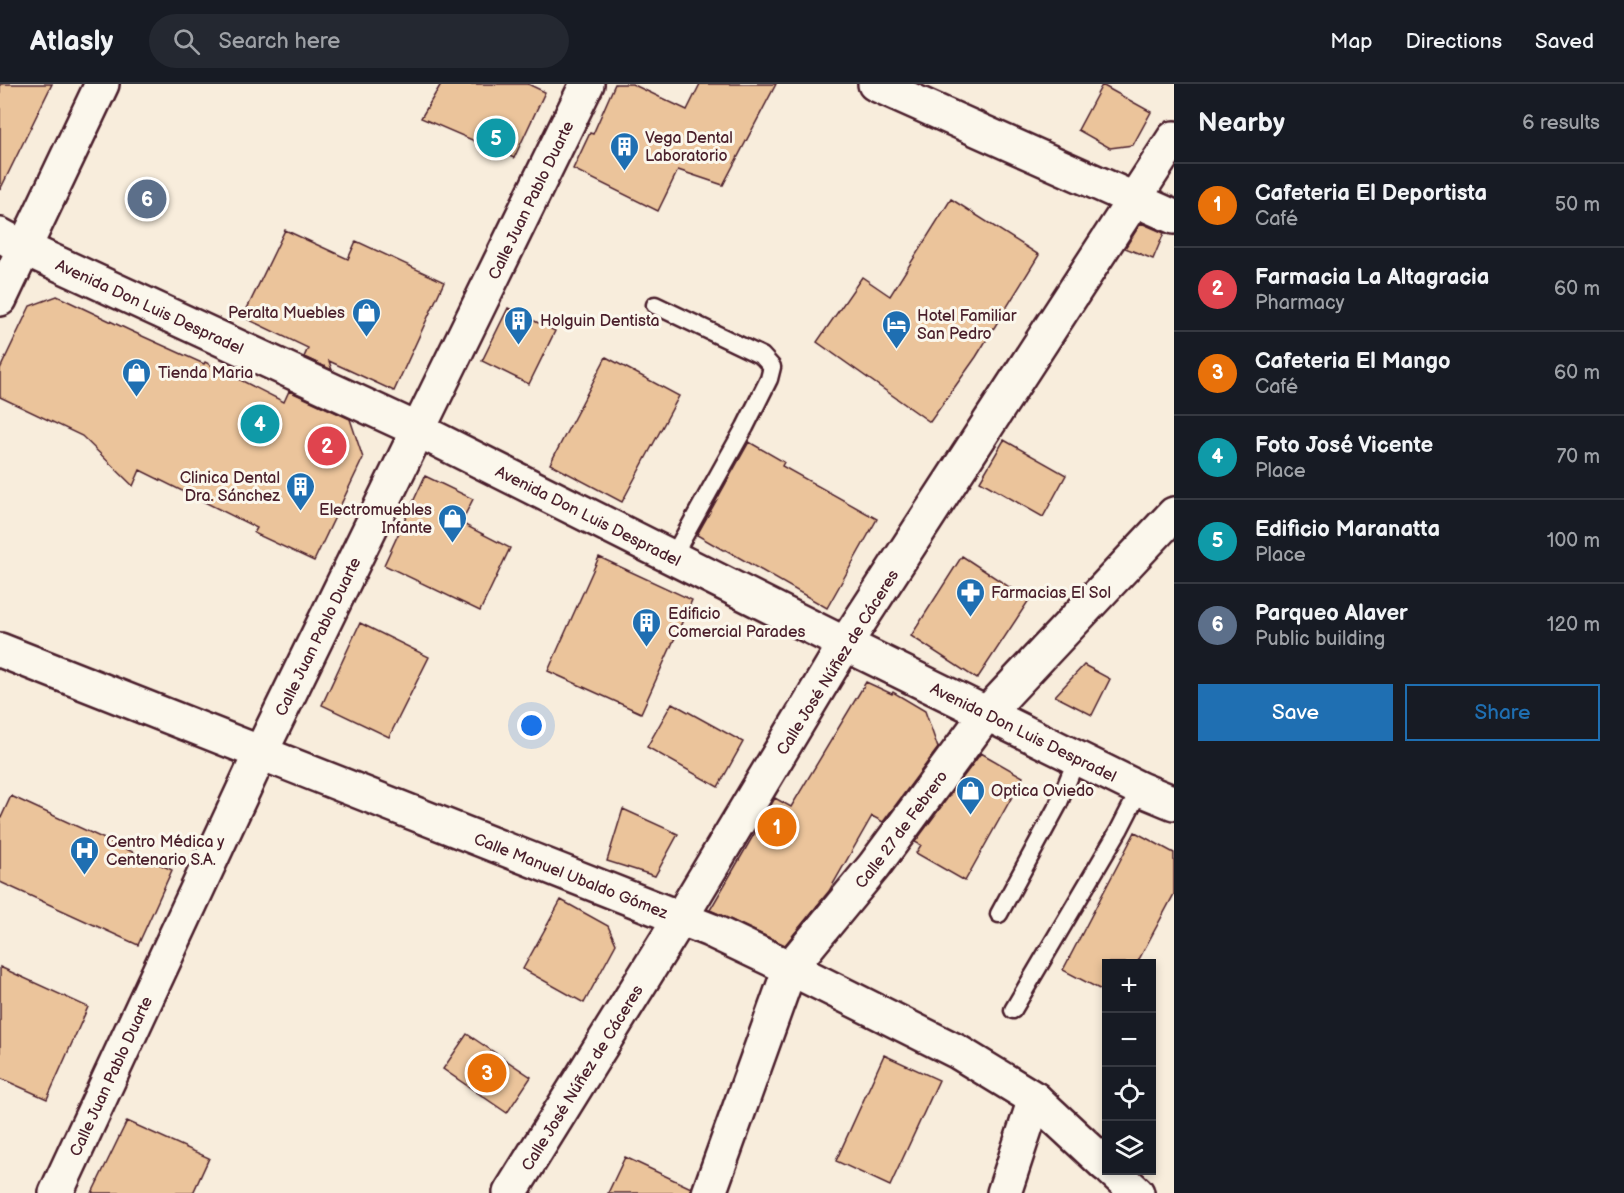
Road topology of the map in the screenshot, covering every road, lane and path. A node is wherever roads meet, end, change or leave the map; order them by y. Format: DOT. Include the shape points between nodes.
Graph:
graph roads {
  1 [pos="102,84"];
  2 [pos="587,84"];
  3 [pos="875,84"];
  4 [pos="1174,138"];
  5 [pos="1135,200"];
  6 [pos="1174,217"];
  7 [pos="12,241"];
  8 [pos="0,299"];
  9 [pos="655,305"];
  10 [pos="417,430"];
  11 [pos="1174,514"];
  12 [pos="672,558"];
  13 [pos="845,644"];
  14 [pos="0,650"];
  15 [pos="987,713"];
  16 [pos="261,752"];
  17 [pos="1077,758"];
  18 [pos="1140,789"];
  19 [pos="1174,802"];
  20 [pos="999,914"];
  21 [pos="680,919"];
  22 [pos="790,968"];
  23 [pos="1013,1010"];
  24 [pos="1035,1100"];
  25 [pos="1102,1160"];
  26 [pos="1117,1175"];
  27 [pos="56,1193"];
  28 [pos="510,1193"];
  29 [pos="709,1193"];
  30 [pos="1004,1193"];
  31 [pos="1137,1193"];
  1 -- 7 [label="street"];
  2 -- 10 [label="street, Calle Juan Pablo Duarte"];
  3 -- 5 [label="street"];
  4 -- 5 [label="street, Calle José Núñez de Cáceres"];
  5 -- 6 [label="street"];
  5 -- 13 [label="street, Calle José Núñez de Cáceres"];
  7 -- 8 [label="street"];
  7 -- 10 [label="street, Avenida Don Luis Despradel"];
  9 -- 12 [label="lane" via="762,356 772,367 745,427"];
  10 -- 12 [label="street, Avenida Don Luis Despradel"];
  10 -- 16 [label="street, Calle Juan Pablo Duarte"];
  11 -- 15 [label="street, Calle 27 de Febrero"];
  12 -- 13 [label="street, Avenida Don Luis Despradel"];
  13 -- 15 [label="street, Avenida Don Luis Despradel"];
  13 -- 21 [label="street, Calle José Núñez de Cáceres"];
  14 -- 16 [label="street, Calle Manuel Ubaldo Gómez"];
  15 -- 17 [label="street, Avenida Don Luis Despradel"];
  15 -- 22 [label="street, Calle 27 de Febrero" via="874,866"];
  16 -- 21 [label="street, Calle Manuel Ubaldo Gómez"];
  16 -- 27 [label="street, Calle Juan Pablo Duarte"];
  17 -- 18 [label="street, Avenida Don Luis Despradel"];
  17 -- 20 [label="lane" via="1058,805"];
  18 -- 19 [label="street, Avenida Don Luis Despradel"];
  18 -- 23 [label="lane"];
  21 -- 22 [label="street, Calle Manuel Ubaldo Gómez"];
  21 -- 28 [label="street, Calle José Núñez de Cáceres"];
  22 -- 24 [label="street, Calle Manuel Ubaldo Gómez" via="958,1052"];
  22 -- 29 [label="street, Calle 27 de Febrero"];
  24 -- 25 [label="street, Calle Manuel Ubaldo Gómez"];
  24 -- 30 [label="street"];
  26 -- 31 [label="street"];
}
